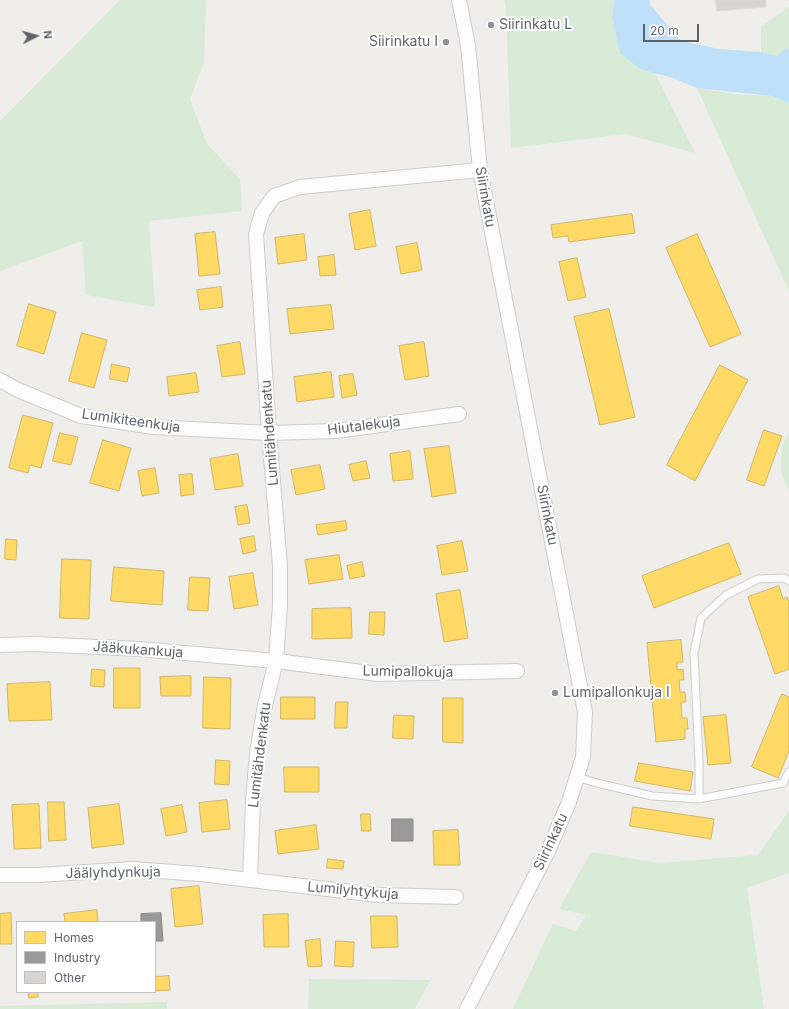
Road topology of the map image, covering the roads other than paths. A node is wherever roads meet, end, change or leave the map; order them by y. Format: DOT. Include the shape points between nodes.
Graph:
graph roads {
  1 [pos="459,0"];
  2 [pos="480,170"];
  3 [pos="0,380"];
  4 [pos="459,414"];
  5 [pos="269,433"];
  6 [pos="789,581"];
  7 [pos="0,645"];
  8 [pos="276,661"];
  9 [pos="517,671"];
  10 [pos="789,772"];
  11 [pos="577,777"];
  12 [pos="699,799"];
  13 [pos="0,875"];
  14 [pos="250,880"];
  15 [pos="456,897"];
  16 [pos="467,1009"];
  1 -- 2 [label="street, Siirinkatu" via="468,45"];
  2 -- 5 [label="street, Lumitähdenkatu" via="300,187 274,196 262,213 256,234"];
  2 -- 11 [label="street, Siirinkatu" via="585,712 583,757"];
  3 -- 5 [label="street, Lumikiteenkuja" via="81,416 154,427"];
  4 -- 5 [label="street, Hiutalekuja" via="336,431"];
  5 -- 8 [label="street, Lumitähdenkatu" via="280,566"];
  6 -- 12 [label="lane" via="784,578 758,579 726,595 701,618 694,653"];
  7 -- 8 [label="street, Jääkukankuja" via="140,649"];
  8 -- 9 [label="street, Lumipallokuja" via="378,674"];
  8 -- 14 [label="street, Lumitähdenkatu" via="257,753"];
  10 -- 12 [label="lane" via="784,783"];
  11 -- 12 [label="lane" via="652,796"];
  11 -- 16 [label="street, Siirinkatu" via="548,851"];
  13 -- 14 [label="street, Jäälyhdynkuja" via="133,869"];
  14 -- 15 [label="street, Lumilyhtykuja" via="378,895"];
}
